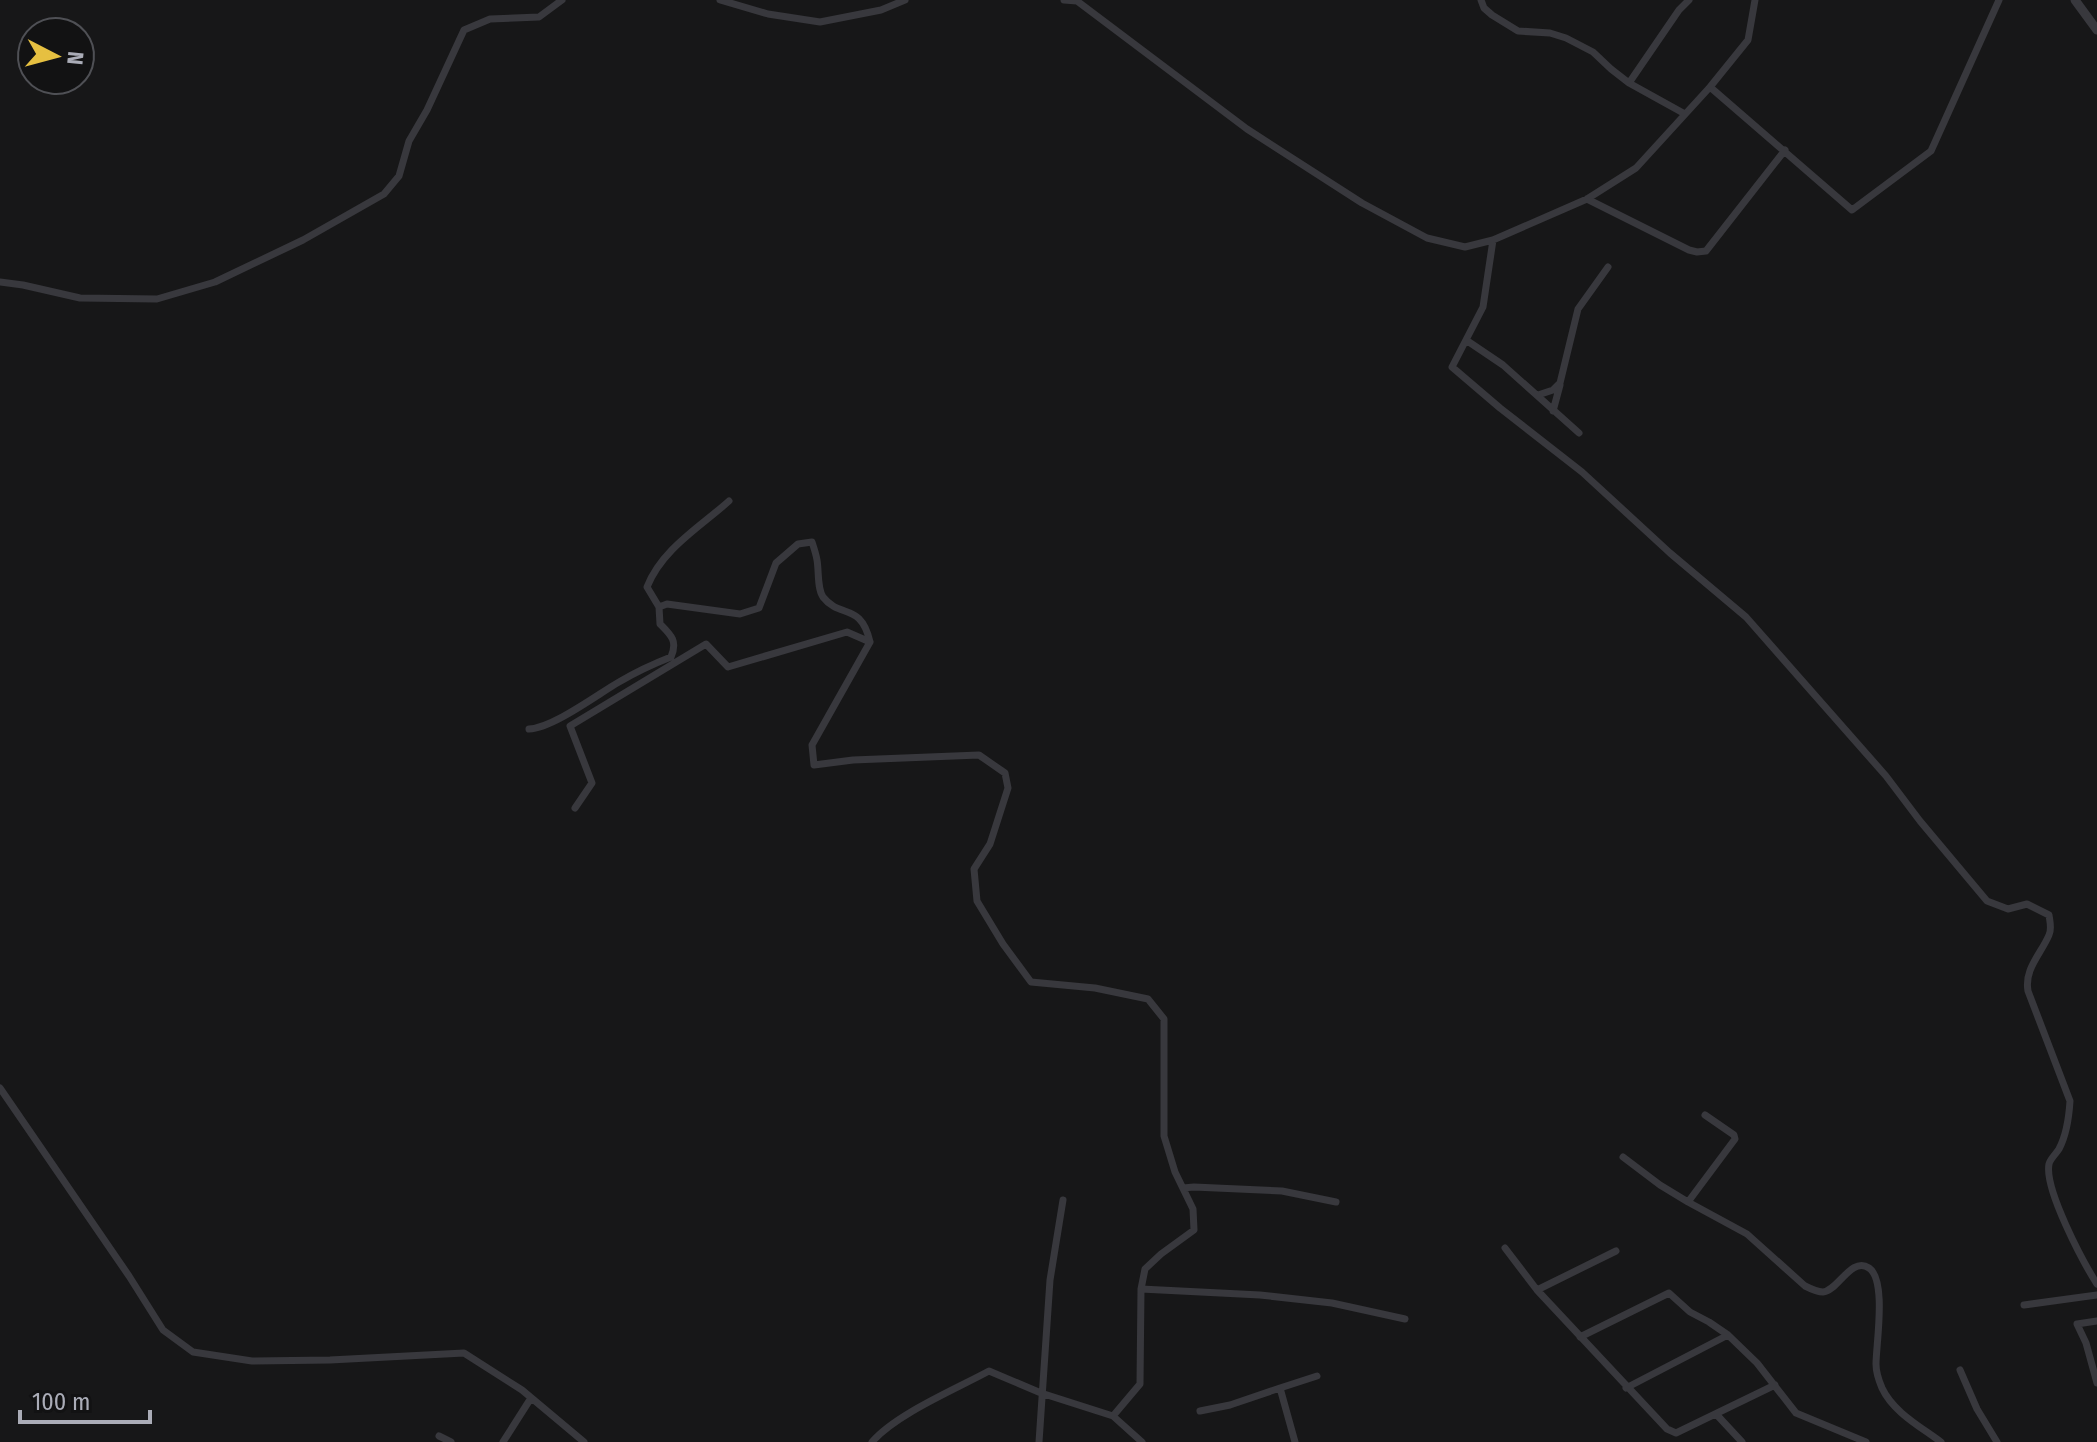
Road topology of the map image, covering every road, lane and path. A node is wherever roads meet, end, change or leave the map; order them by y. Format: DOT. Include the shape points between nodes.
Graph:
graph roads {
  1 [pos="562,0"];
  2 [pos="720,0"];
  3 [pos="905,0"];
  4 [pos="1064,0"];
  5 [pos="1077,0"];
  6 [pos="1481,0"];
  7 [pos="1689,0"];
  8 [pos="1755,0"];
  9 [pos="1999,0"];
  10 [pos="2075,0"];
  11 [pos="2097,30"];
  12 [pos="1629,83"];
  13 [pos="1710,87"];
  14 [pos="1685,114"];
  15 [pos="1785,150"];
  16 [pos="1587,199"];
  17 [pos="1493,240"];
  18 [pos="1608,267"];
  19 [pos="0,282"];
  20 [pos="1466,340"];
  21 [pos="1560,383"];
  22 [pos="1538,395"];
  23 [pos="1553,411"];
  24 [pos="1579,433"];
  25 [pos="729,501"];
  26 [pos="659,607"];
  27 [pos="870,642"];
  28 [pos="529,729"];
  29 [pos="575,808"];
  30 [pos="0,1088"];
  31 [pos="1705,1115"];
  32 [pos="1623,1157"];
  33 [pos="1183,1188"];
  34 [pos="1063,1200"];
  35 [pos="1336,1202"];
  36 [pos="1688,1202"];
  37 [pos="1505,1248"];
  38 [pos="1616,1251"];
  39 [pos="2097,1284"];
  40 [pos="1141,1289"];
  41 [pos="1537,1290"];
  42 [pos="2097,1295"];
  43 [pos="2024,1305"];
  44 [pos="1405,1319"];
  45 [pos="2097,1321"];
  46 [pos="1728,1335"];
  47 [pos="1580,1337"];
  48 [pos="1960,1370"];
  49 [pos="1317,1376"];
  50 [pos="2097,1383"];
  51 [pos="1775,1385"];
  52 [pos="1280,1388"];
  53 [pos="1626,1388"];
  54 [pos="1041,1393"];
  55 [pos="531,1398"];
  56 [pos="1200,1411"];
  57 [pos="1716,1414"];
  58 [pos="1113,1416"];
  59 [pos="439,1436"];
  60 [pos="451,1442"];
  61 [pos="503,1442"];
  62 [pos="584,1442"];
  63 [pos="872,1442"];
  64 [pos="1039,1442"];
  65 [pos="1142,1442"];
  66 [pos="1295,1442"];
  67 [pos="1742,1442"];
  68 [pos="1866,1442"];
  69 [pos="1941,1442"];
  70 [pos="1997,1442"];
  1 -- 19 [label="street" via="539,17 490,19 464,30 409,141 399,176 384,194 303,240 215,282 157,299 80,298"];
  2 -- 3 [label="street" via="820,22"];
  4 -- 5 [label="street"];
  5 -- 17 [label="street" via="1247,129 1362,203 1427,238 1465,247"];
  6 -- 12 [label="street" via="1492,15 1518,31 1550,33 1593,52"];
  7 -- 12 [label="street"];
  8 -- 13 [label="street" via="1748,40"];
  9 -- 15 [label="street" via="1931,151 1852,210"];
  10 -- 11 [label="street"];
  12 -- 14 [label="street"];
  13 -- 14 [label="street"];
  13 -- 15 [label="street"];
  14 -- 16 [label="street" via="1636,168"];
  15 -- 16 [label="street" via="1706,251 1689,250"];
  16 -- 17 [label="street"];
  17 -- 20 [label="street" via="1483,307"];
  18 -- 21 [label="street" via="1578,309"];
  20 -- 22 [label="street"];
  20 -- 39 [label="street" via="1452,367 1582,472 1746,617 1987,901 2008,909 2027,904 2049,915 2051,932 2026,980 2070,1101 2059,1149 2049,1163 2050,1180 2082,1261"];
  21 -- 22 [label="street"];
  21 -- 23 [label="street"];
  22 -- 23 [label="street"];
  23 -- 24 [label="street"];
  25 -- 26 [label="street" via="653,571 647,587"];
  26 -- 27 [label="street" via="740,614 759,608 776,563 798,544 812,542 821,595 867,625"];
  26 -- 28 [label="street" via="660,624 673,636 671,657"];
  27 -- 29 [label="street" via="847,632 728,667 706,644 570,726 592,783"];
  27 -- 33 [label="street" via="812,745 814,765 979,755 1005,773 1008,788 990,844 974,869 977,901 1031,982 1148,999 1164,1019 1164,1136"];
  30 -- 55 [label="street" via="163,1330 193,1352 252,1361 464,1353"];
  31 -- 36 [label="street" via="1735,1139"];
  32 -- 36 [label="street"];
  33 -- 35 [label="street" via="1282,1191"];
  33 -- 40 [label="street" via="1193,1209 1194,1230 1145,1269"];
  34 -- 54 [label="street"];
  36 -- 69 [label="street" via="1747,1234 1815,1291 1832,1288 1853,1268 1868,1267 1880,1309 1876,1368 1882,1387 1890,1402"];
  37 -- 41 [label="street"];
  38 -- 41 [label="street"];
  40 -- 44 [label="street" via="1332,1303"];
  40 -- 58 [label="street" via="1140,1384"];
  41 -- 47 [label="street"];
  42 -- 43 [label="street"];
  45 -- 50 [label="street" via="2077,1324"];
  46 -- 47 [label="street" via="1669,1293"];
  46 -- 51 [label="street"];
  46 -- 53 [label="street"];
  47 -- 53 [label="street"];
  48 -- 70 [label="street"];
  49 -- 52 [label="street"];
  51 -- 57 [label="street"];
  51 -- 68 [label="street" via="1796,1413"];
  52 -- 56 [label="street"];
  52 -- 66 [label="street"];
  53 -- 57 [label="street" via="1676,1433"];
  54 -- 58 [label="street"];
  54 -- 63 [label="street" via="989,1371 908,1415"];
  54 -- 64 [label="street"];
  55 -- 61 [label="street"];
  55 -- 62 [label="street"];
  57 -- 67 [label="street"];
  58 -- 65 [label="street"];
  59 -- 60 [label="street"];
}
